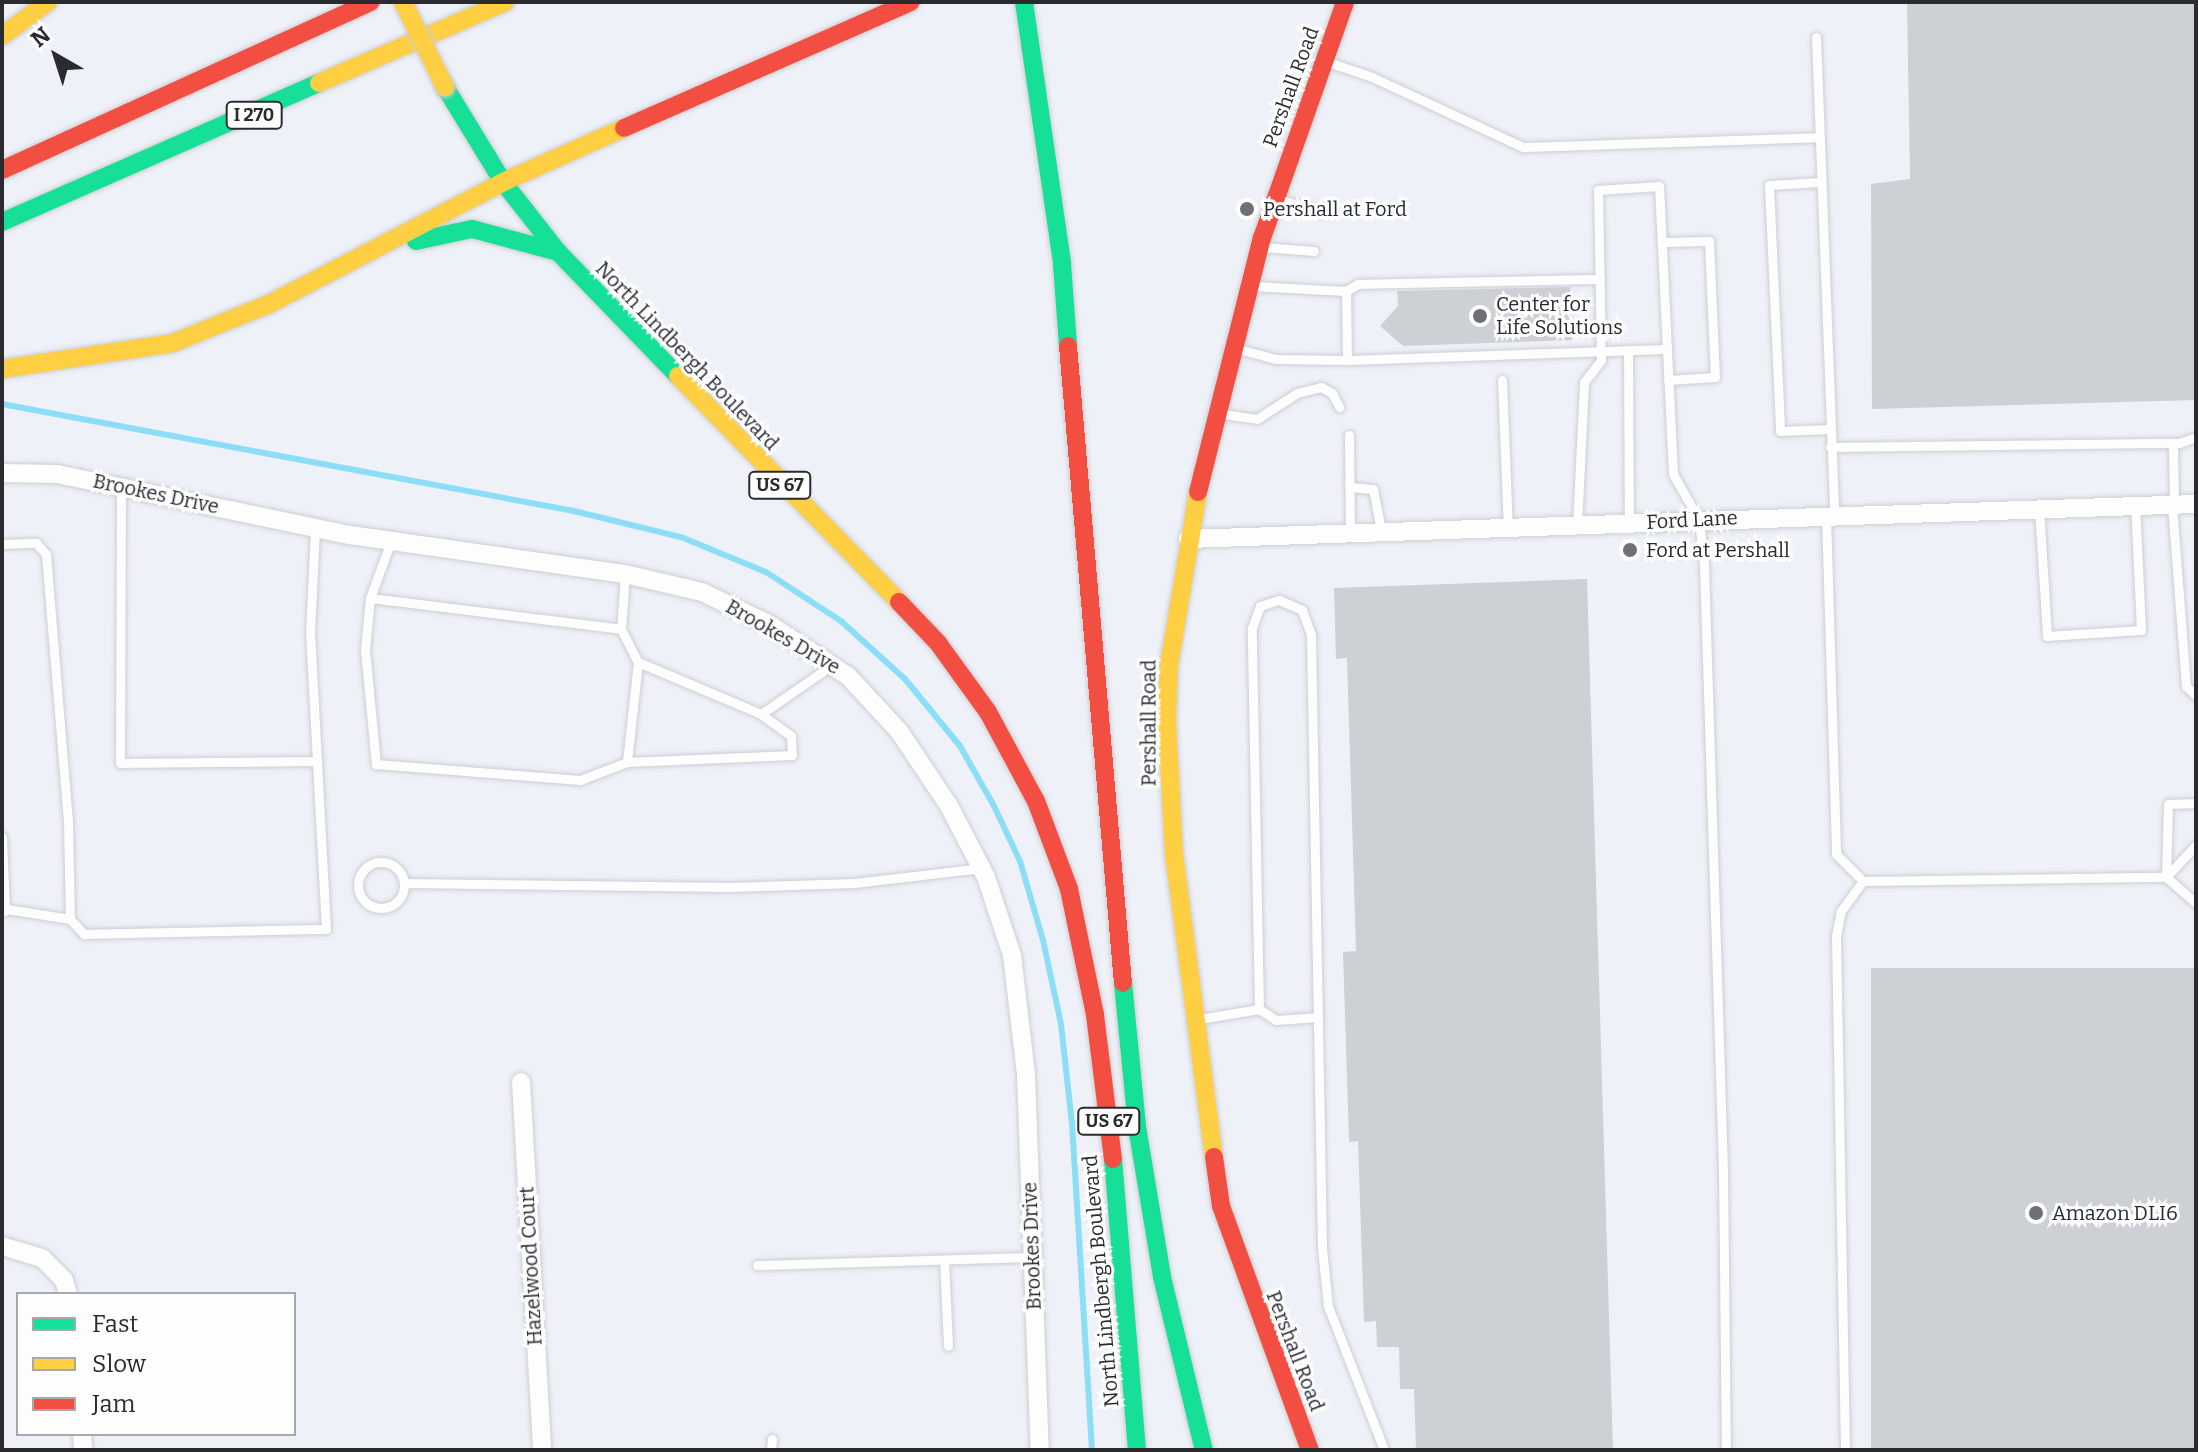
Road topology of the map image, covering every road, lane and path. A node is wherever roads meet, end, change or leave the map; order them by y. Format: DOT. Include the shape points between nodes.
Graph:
graph roads {
  1 [pos="48,2"];
  2 [pos="371,2"];
  3 [pos="403,2"];
  4 [pos="505,2"];
  5 [pos="911,2"];
  6 [pos="1024,2"];
  7 [pos="1345,2"];
  8 [pos="2,36"];
  9 [pos="1816,37"];
  10 [pos="1323,60"];
  11 [pos="1819,137"];
  12 [pos="2,170"];
  13 [pos="503,182"];
  14 [pos="1820,182"];
  15 [pos="1275,199"];
  16 [pos="1327,212"];
  17 [pos="2,222"];
  18 [pos="1662,242"];
  19 [pos="1260,247"];
  20 [pos="1314,251"];
  21 [pos="558,252"];
  22 [pos="354,260"];
  23 [pos="1600,279"];
  24 [pos="1249,286"];
  25 [pos="1346,291"];
  26 [pos="1232,348"];
  27 [pos="1667,349"];
  28 [pos="1601,350"];
  29 [pos="1628,350"];
  30 [pos="1347,360"];
  31 [pos="2,369"];
  32 [pos="1502,380"];
  33 [pos="1668,380"];
  34 [pos="1339,407"];
  35 [pos="1214,412"];
  36 [pos="1830,429"];
  37 [pos="1349,435"];
  38 [pos="2196,437"];
  39 [pos="2173,443"];
  40 [pos="1830,447"];
  41 [pos="2,473"];
  42 [pos="121,487"];
  43 [pos="1349,487"];
  44 [pos="2196,504"];
  45 [pos="2135,505"];
  46 [pos="2173,505"];
  47 [pos="2039,508"];
  48 [pos="1830,514"];
  49 [pos="1699,520"];
  50 [pos="1629,523"];
  51 [pos="1577,526"];
  52 [pos="1508,527"];
  53 [pos="315,528"];
  54 [pos="1382,535"];
  55 [pos="1350,537"];
  56 [pos="1188,539"];
  57 [pos="391,541"];
  58 [pos="2,544"];
  59 [pos="625,574"];
  60 [pos="370,598"];
  61 [pos="621,629"];
  62 [pos="638,662"];
  63 [pos="832,665"];
  64 [pos="2196,696"];
  65 [pos="761,714"];
  66 [pos="317,761"];
  67 [pos="627,762"];
  68 [pos="2196,803"];
  69 [pos="2,837"];
  70 [pos="2196,845"];
  71 [pos="982,868"];
  72 [pos="2166,877"];
  73 [pos="1863,881"];
  74 [pos="405,883"];
  75 [pos="2196,903"];
  76 [pos="5,911"];
  77 [pos="70,919"];
  78 [pos="1259,1009"];
  79 [pos="1318,1017"];
  80 [pos="1195,1020"];
  81 [pos="521,1082"];
  82 [pos="2,1246"];
  83 [pos="1033,1257"];
  84 [pos="944,1260"];
  85 [pos="757,1265"];
  86 [pos="67,1292"];
  87 [pos="948,1346"];
  88 [pos="542,1450"];
  89 [pos="1040,1450"];
  90 [pos="1137,1450"];
  91 [pos="1204,1450"];
  92 [pos="1310,1450"];
  93 [pos="1384,1450"];
  94 [pos="1726,1450"];
  95 [pos="1845,1450"];
  1 -- 8 [label="main road"];
  2 -- 12 [label="main road, I 270"];
  3 -- 13 [label="main road, North Lindbergh Boulevard / US 67, bridge" via="445,87"];
  4 -- 17 [label="main road, I 270"];
  5 -- 13 [label="main road"];
  6 -- 91 [label="main road, US 67" via="1062,264 1102,777 1137,1127 1162,1277"];
  7 -- 10 [label="main road, Pershall Road"];
  9 -- 11 [label="lane"];
  10 -- 11 [label="lane" via="1523,147"];
  10 -- 15 [label="main road, Pershall Road"];
  11 -- 14 [label="lane"];
  13 -- 21 [label="main road, North Lindbergh Boulevard / US 67"];
  13 -- 22 [label="main road"];
  14 -- 36 [label="lane"];
  14 -- 36 [label="lane" via="1769,185 1780,431"];
  15 -- 16 [label="lane"];
  15 -- 19 [label="main road, Pershall Road"];
  18 -- 23 [label="lane" via="1659,186 1598,190"];
  18 -- 27 [label="lane"];
  18 -- 33 [label="lane" via="1709,241 1715,377"];
  19 -- 20 [label="lane"];
  19 -- 24 [label="main road, Pershall Road"];
  21 -- 22 [label="main road" via="472,229"];
  21 -- 90 [label="main road, North Lindbergh Boulevard / US 67" via="938,643 988,712 1036,801 1069,889 1095,1015 1114,1168"];
  22 -- 31 [label="main road" via="269,304 173,343"];
  23 -- 25 [label="lane" via="1358,284"];
  23 -- 28 [label="lane"];
  24 -- 25 [label="lane"];
  24 -- 26 [label="main road, Pershall Road"];
  25 -- 30 [label="lane"];
  26 -- 30 [label="lane" via="1276,359"];
  26 -- 35 [label="main road, Pershall Road"];
  27 -- 29 [label="lane"];
  27 -- 33 [label="lane"];
  28 -- 29 [label="lane"];
  28 -- 30 [label="lane"];
  28 -- 51 [label="lane" via="1601,360 1584,382"];
  29 -- 50 [label="lane"];
  32 -- 52 [label="lane"];
  33 -- 49 [label="lane" via="1673,474"];
  34 -- 35 [label="lane" via="1332,393 1321,387 1297,393 1257,419"];
  35 -- 56 [label="main road, Pershall Road"];
  36 -- 40 [label="lane"];
  37 -- 43 [label="lane"];
  38 -- 39 [label="lane"];
  39 -- 40 [label="lane"];
  39 -- 46 [label="lane"];
  40 -- 48 [label="lane"];
  41 -- 42 [label="street, Brookes Drive" via="57,474"];
  42 -- 53 [label="street, Brookes Drive"];
  42 -- 66 [label="lane" via="120,763"];
  43 -- 54 [label="lane" via="1373,489"];
  43 -- 55 [label="lane"];
  44 -- 46 [label="street, Ford Lane"];
  45 -- 46 [label="street, Ford Lane"];
  45 -- 47 [label="street, Ford Lane"];
  45 -- 47 [label="lane" via="2141,630 2047,636"];
  46 -- 64 [label="lane" via="2186,686"];
  47 -- 48 [label="street, Ford Lane"];
  48 -- 49 [label="street, Ford Lane"];
  48 -- 73 [label="lane" via="1836,854"];
  49 -- 50 [label="street, Ford Lane"];
  49 -- 94 [label="lane" via="1723,1170"];
  50 -- 51 [label="street, Ford Lane"];
  51 -- 52 [label="street, Ford Lane"];
  52 -- 54 [label="street, Ford Lane"];
  53 -- 57 [label="street, Brookes Drive"];
  53 -- 66 [label="lane" via="310,632"];
  54 -- 55 [label="street, Ford Lane"];
  55 -- 56 [label="street, Ford Lane"];
  56 -- 80 [label="main road, Pershall Road" via="1167,721 1174,854"];
  57 -- 59 [label="street, Brookes Drive"];
  57 -- 60 [label="lane"];
  58 -- 77 [label="lane" via="36,543 46,554 68,819"];
  59 -- 61 [label="lane"];
  59 -- 63 [label="street, Brookes Drive" via="702,592 770,625"];
  60 -- 61 [label="lane"];
  60 -- 67 [label="lane" via="365,650 376,764 580,780"];
  61 -- 62 [label="lane"];
  62 -- 65 [label="lane"];
  62 -- 67 [label="lane"];
  63 -- 65 [label="lane"];
  63 -- 71 [label="street, Brookes Drive" via="899,731"];
  65 -- 67 [label="lane" via="791,736 792,755"];
  66 -- 77 [label="lane" via="326,929 84,934"];
  68 -- 72 [label="lane" via="2168,804"];
  69 -- 76 [label="lane"];
  70 -- 72 [label="lane"];
  71 -- 74 [label="lane" via="854,883 730,887"];
  71 -- 83 [label="street, Brookes Drive" via="1012,955 1026,1075"];
  72 -- 73 [label="lane"];
  72 -- 75 [label="lane"];
  73 -- 95 [label="lane" via="1841,911 1836,936"];
  74 -- 74 [label="lane" via="395,904 381,909 361,899 357,884 363,870 376,862 392,864"];
  76 -- 77 [label="lane"];
  78 -- 79 [label="lane" via="1276,1020"];
  78 -- 79 [label="lane" via="1252,628 1260,606 1279,600 1302,610 1311,635"];
  78 -- 80 [label="lane"];
  79 -- 93 [label="lane" via="1328,1306"];
  80 -- 92 [label="main road, Pershall Road" via="1221,1206"];
  81 -- 88 [label="street, Hazelwood Court"];
  82 -- 86 [label="street" via="42,1258 64,1280"];
  83 -- 84 [label="lane"];
  83 -- 89 [label="street, Brookes Drive"];
  84 -- 85 [label="lane"];
  84 -- 87 [label="lane"];
}
